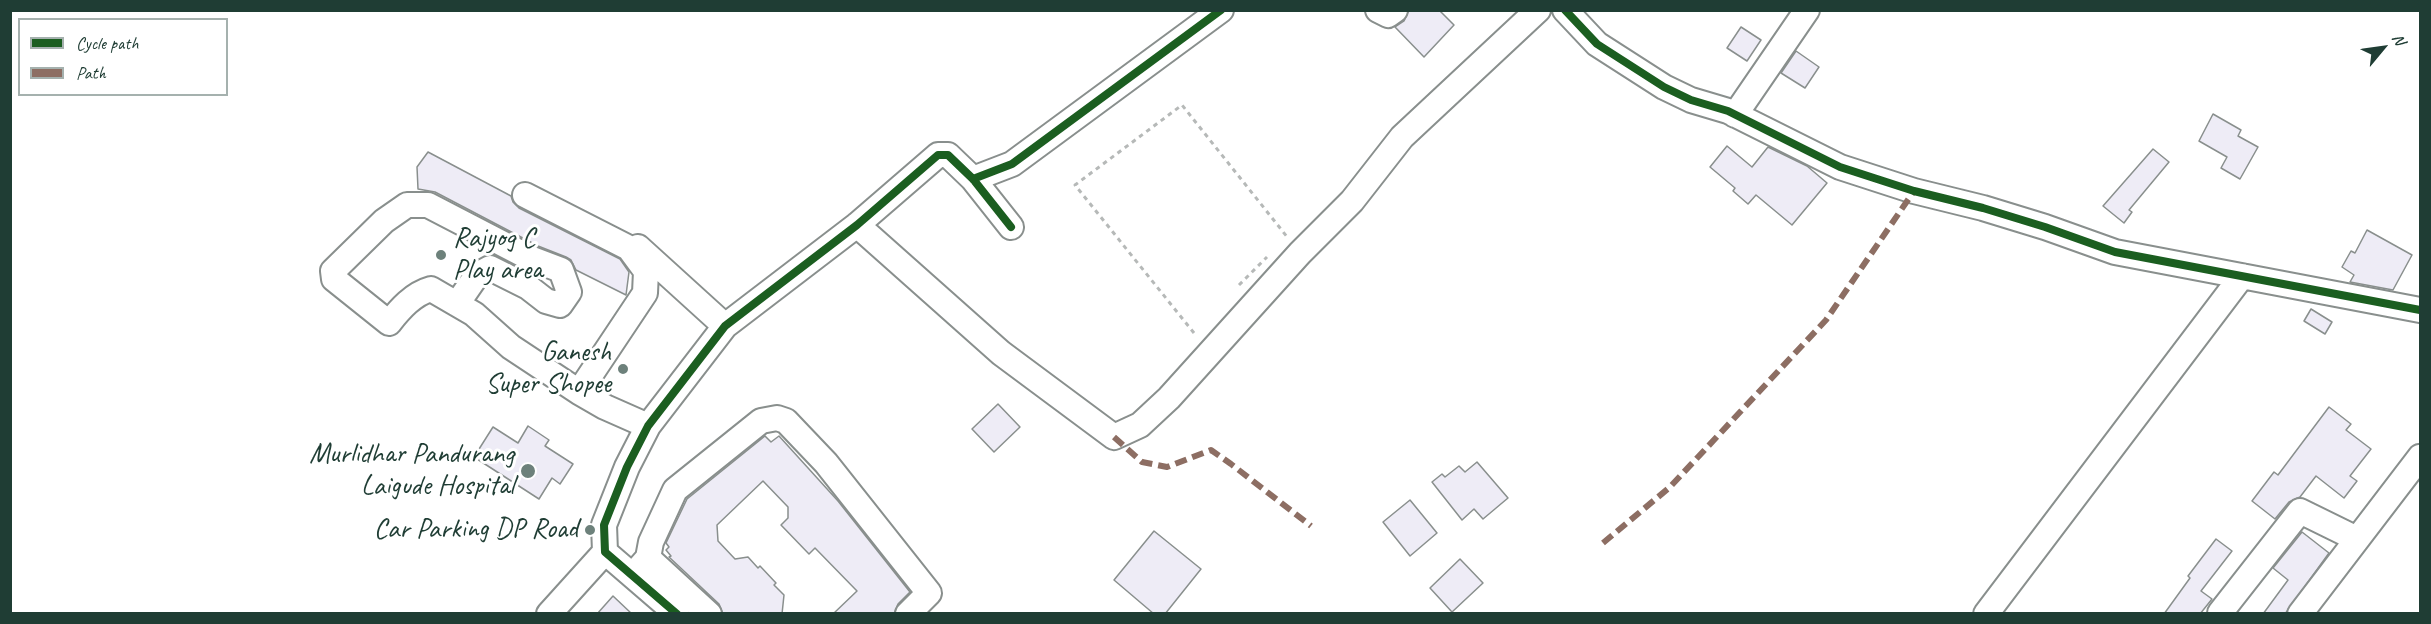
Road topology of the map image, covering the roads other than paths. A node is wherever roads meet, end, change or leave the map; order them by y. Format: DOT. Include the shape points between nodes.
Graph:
graph roads {
  1 [pos="1221,10"];
  2 [pos="1378,10"];
  3 [pos="1395,10"];
  4 [pos="1565,10"];
  5 [pos="1808,10"];
  6 [pos="1527,13"];
  7 [pos="1736,115"];
  8 [pos="973,179"];
  9 [pos="525,195"];
  10 [pos="857,225"];
  11 [pos="1011,227"];
  12 [pos="623,234"];
  13 [pos="2242,276"];
  14 [pos="457,304"];
  15 [pos="2421,309"];
  16 [pos="725,326"];
  17 [pos="579,392"];
  18 [pos="648,426"];
  19 [pos="2421,458"];
  20 [pos="2357,539"];
  21 [pos="605,552"];
  22 [pos="640,567"];
  23 [pos="2220,613"];
  24 [pos="549,614"];
  25 [pos="677,614"];
  26 [pos="709,614"];
  27 [pos="908,614"];
  28 [pos="1986,614"];
  29 [pos="2300,614"];
  1 -- 8 [label="street" via="1012,164"];
  2 -- 3 [label="street" via="1388,15"];
  4 -- 7 [label="street" via="1596,44 1664,87"];
  5 -- 7 [label="street"];
  6 -- 10 [label="street" via="1402,137 1352,201 1169,398 1140,425 1114,437 1001,353"];
  7 -- 13 [label="street" via="1840,167 1914,191 2014,217 2115,252"];
  8 -- 10 [label="street" via="948,155 938,155"];
  8 -- 11 [label="street"];
  9 -- 17 [label="street" via="629,248 646,271 645,293"];
  10 -- 16 [label="street"];
  12 -- 16 [label="street"];
  13 -- 15 [label="street"];
  13 -- 28 [label="street"];
  14 -- 14 [label="street" via="431,289 422,291 389,323 334,279 333,271 392,215 407,205 428,205 561,270 569,292 560,305 546,301 490,268 477,275"];
  14 -- 17 [label="street"];
  16 -- 18 [label="street"];
  17 -- 18 [label="street"];
  18 -- 21 [label="street" via="604,525"];
  19 -- 20 [label="street"];
  20 -- 23 [label="street" via="2300,511"];
  20 -- 29 [label="street"];
  21 -- 22 [label="street"];
  21 -- 24 [label="street"];
  22 -- 25 [label="street"];
  22 -- 26 [label="street"];
  22 -- 27 [label="street" via="675,490 761,421 777,418 786,421 826,463 929,594"];
}
